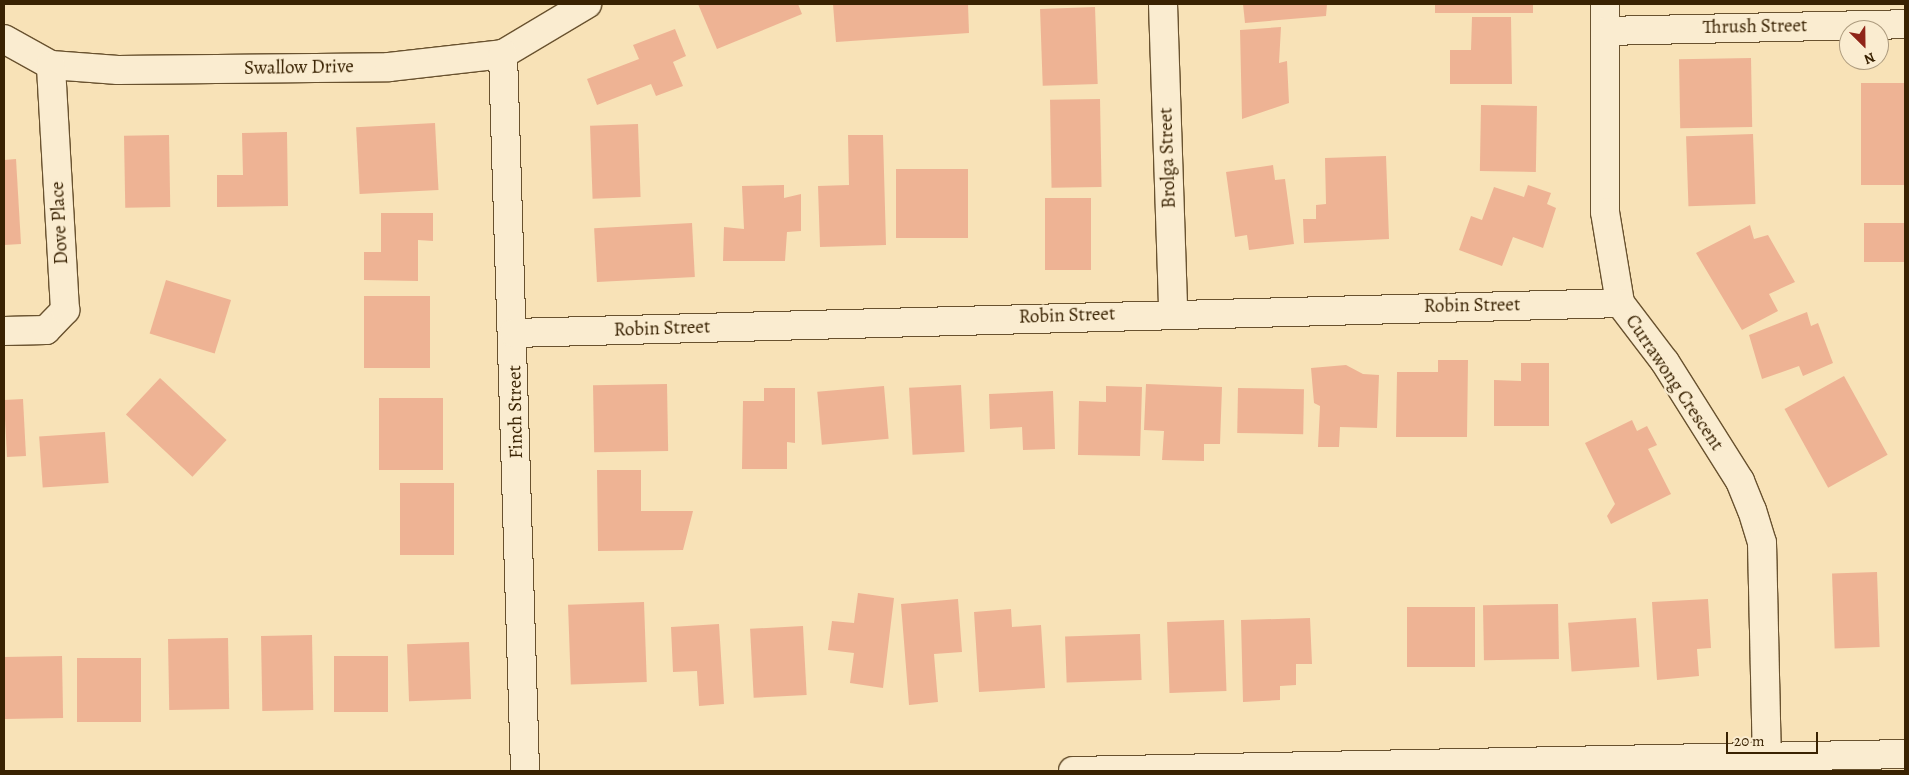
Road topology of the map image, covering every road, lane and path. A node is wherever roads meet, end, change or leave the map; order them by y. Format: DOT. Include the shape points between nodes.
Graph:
graph roads {
  1 [pos="587,4"];
  2 [pos="1163,4"];
  3 [pos="1605,4"];
  4 [pos="1905,24"];
  5 [pos="1605,31"];
  6 [pos="4,39"];
  7 [pos="503,54"];
  8 [pos="51,65"];
  9 [pos="1620,303"];
  10 [pos="1173,313"];
  11 [pos="4,331"];
  12 [pos="514,333"];
  13 [pos="1905,754"];
  14 [pos="1767,756"];
  15 [pos="1835,764"];
  16 [pos="1396,768"];
  17 [pos="525,771"];
  18 [pos="1073,771"];
  1 -- 7 [label="street, Swallow Drive"];
  2 -- 10 [label="street, Brolga Street"];
  3 -- 5 [label="street, Currawong Crescent"];
  4 -- 5 [label="street, Thrush Street"];
  5 -- 9 [label="street, Currawong Crescent" via="1605,212"];
  6 -- 8 [label="street, Swallow Drive"];
  7 -- 8 [label="street, Swallow Drive" via="389,67 118,70"];
  7 -- 12 [label="street, Finch Street"];
  8 -- 11 [label="street, Dove Place" via="65,310 46,330"];
  9 -- 10 [label="street, Robin Street"];
  9 -- 14 [label="street, Currawong Crescent" via="1665,362 1740,481 1752,510 1762,543"];
  10 -- 12 [label="street, Robin Street"];
  12 -- 17 [label="street, Finch Street"];
  13 -- 15 [label="street"];
  14 -- 15 [label="street"];
  14 -- 16 [label="street"];
  16 -- 18 [label="street"];
}
